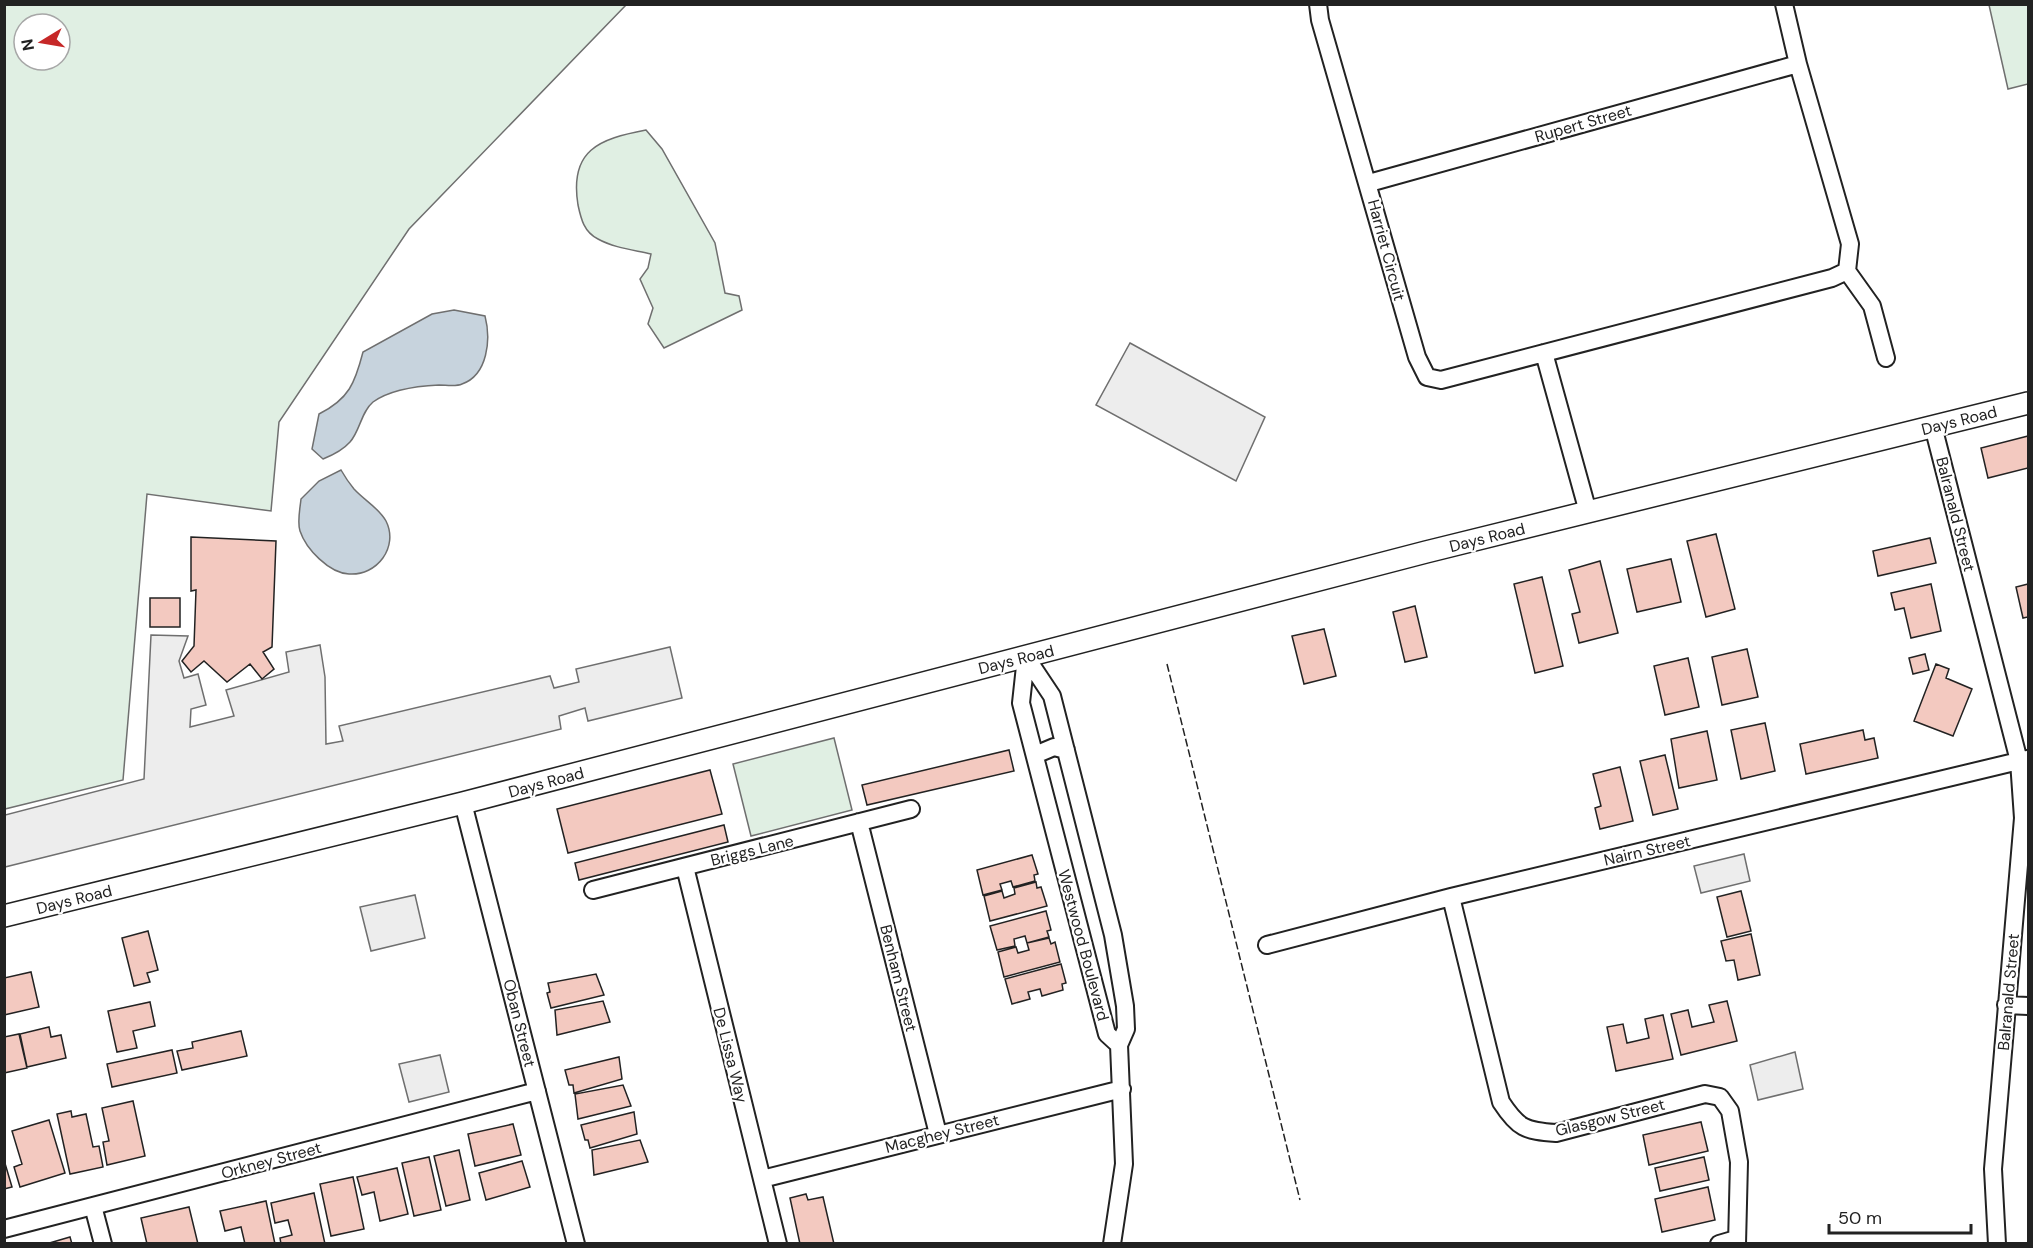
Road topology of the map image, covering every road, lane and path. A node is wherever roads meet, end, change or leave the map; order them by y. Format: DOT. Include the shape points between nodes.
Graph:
graph roads {
  1 [pos="1318,4"];
  2 [pos="1784,4"];
  3 [pos="1798,64"];
  4 [pos="1369,183"];
  5 [pos="1847,271"];
  6 [pos="1544,353"];
  7 [pos="1886,358"];
  8 [pos="2028,403"];
  9 [pos="1933,426"];
  10 [pos="1588,512"];
  11 [pos="1026,657"];
  12 [pos="1066,750"];
  13 [pos="1035,755"];
  14 [pos="2024,760"];
  15 [pos="463,803"];
  16 [pos="911,809"];
  17 [pos="859,822"];
  18 [pos="685,867"];
  19 [pos="593,890"];
  20 [pos="1451,897"];
  21 [pos="4,916"];
  22 [pos="1267,945"];
  23 [pos="2006,1005"];
  24 [pos="2028,1006"];
  25 [pos="1119,1045"];
  26 [pos="1122,1089"];
  27 [pos="537,1091"];
  28 [pos="938,1134"];
  29 [pos="762,1179"];
  30 [pos="93,1206"];
  31 [pos="4,1229"];
  32 [pos="1736,1241"];
  33 [pos="103,1244"];
  34 [pos="576,1244"];
  35 [pos="778,1244"];
  36 [pos="1112,1244"];
  37 [pos="1719,1244"];
  38 [pos="1997,1244"];
  1 -- 4 [label="street, Harriet Circuit"];
  2 -- 3 [label="street"];
  3 -- 4 [label="street, Rupert Street"];
  3 -- 5 [label="street" via="1850,244"];
  4 -- 6 [label="street, Harriet Circuit" via="1417,357 1427,377 1441,380"];
  5 -- 6 [label="street, Harriet Circuit"];
  5 -- 7 [label="street" via="1872,306"];
  6 -- 10 [label="street"];
  8 -- 9 [label="street, Days Road"];
  9 -- 10 [label="street, Days Road"];
  9 -- 14 [label="street, Balranald Street"];
  10 -- 11 [label="street, Days Road"];
  11 -- 12 [label="street, Westwood Boulevard" via="1052,696"];
  11 -- 13 [label="street, Westwood Boulevard" via="1021,703"];
  11 -- 15 [label="street, Days Road"];
  12 -- 13 [label="street" via="1054,747"];
  12 -- 25 [label="street, Westwood Boulevard" via="1113,935 1124,996 1126,1029"];
  13 -- 25 [label="street, Westwood Boulevard" via="1107,1034"];
  14 -- 20 [label="street, Nairn Street"];
  14 -- 23 [label="street, Balranald Street"];
  15 -- 21 [label="street, Days Road"];
  15 -- 27 [label="street, Oban Street"];
  16 -- 17 [label="street, Briggs Lane"];
  17 -- 18 [label="street, Briggs Lane"];
  17 -- 28 [label="street, Benham Street"];
  18 -- 19 [label="street, Briggs Lane"];
  18 -- 29 [label="street, De Lissa Way"];
  20 -- 22 [label="street, Nairn Street"];
  20 -- 32 [label="street, Glasgow Street" via="1501,1102 1515,1123 1533,1131 1556,1132 1705,1094 1720,1097 1730,1111 1739,1162"];
  23 -- 24 [label="street"];
  23 -- 38 [label="street, Balranald Street" via="1993,1169"];
  25 -- 26 [label="street"];
  26 -- 28 [label="street, Macghey Street"];
  26 -- 36 [label="street" via="1124,1164"];
  27 -- 30 [label="street, Orkney Street"];
  27 -- 34 [label="street, Oban Street"];
  28 -- 29 [label="street, Macghey Street"];
  29 -- 35 [label="street, De Lissa Way"];
  30 -- 31 [label="street, Orkney Street"];
  30 -- 33 [label="street"];
  32 -- 37 [label="street"];
}
